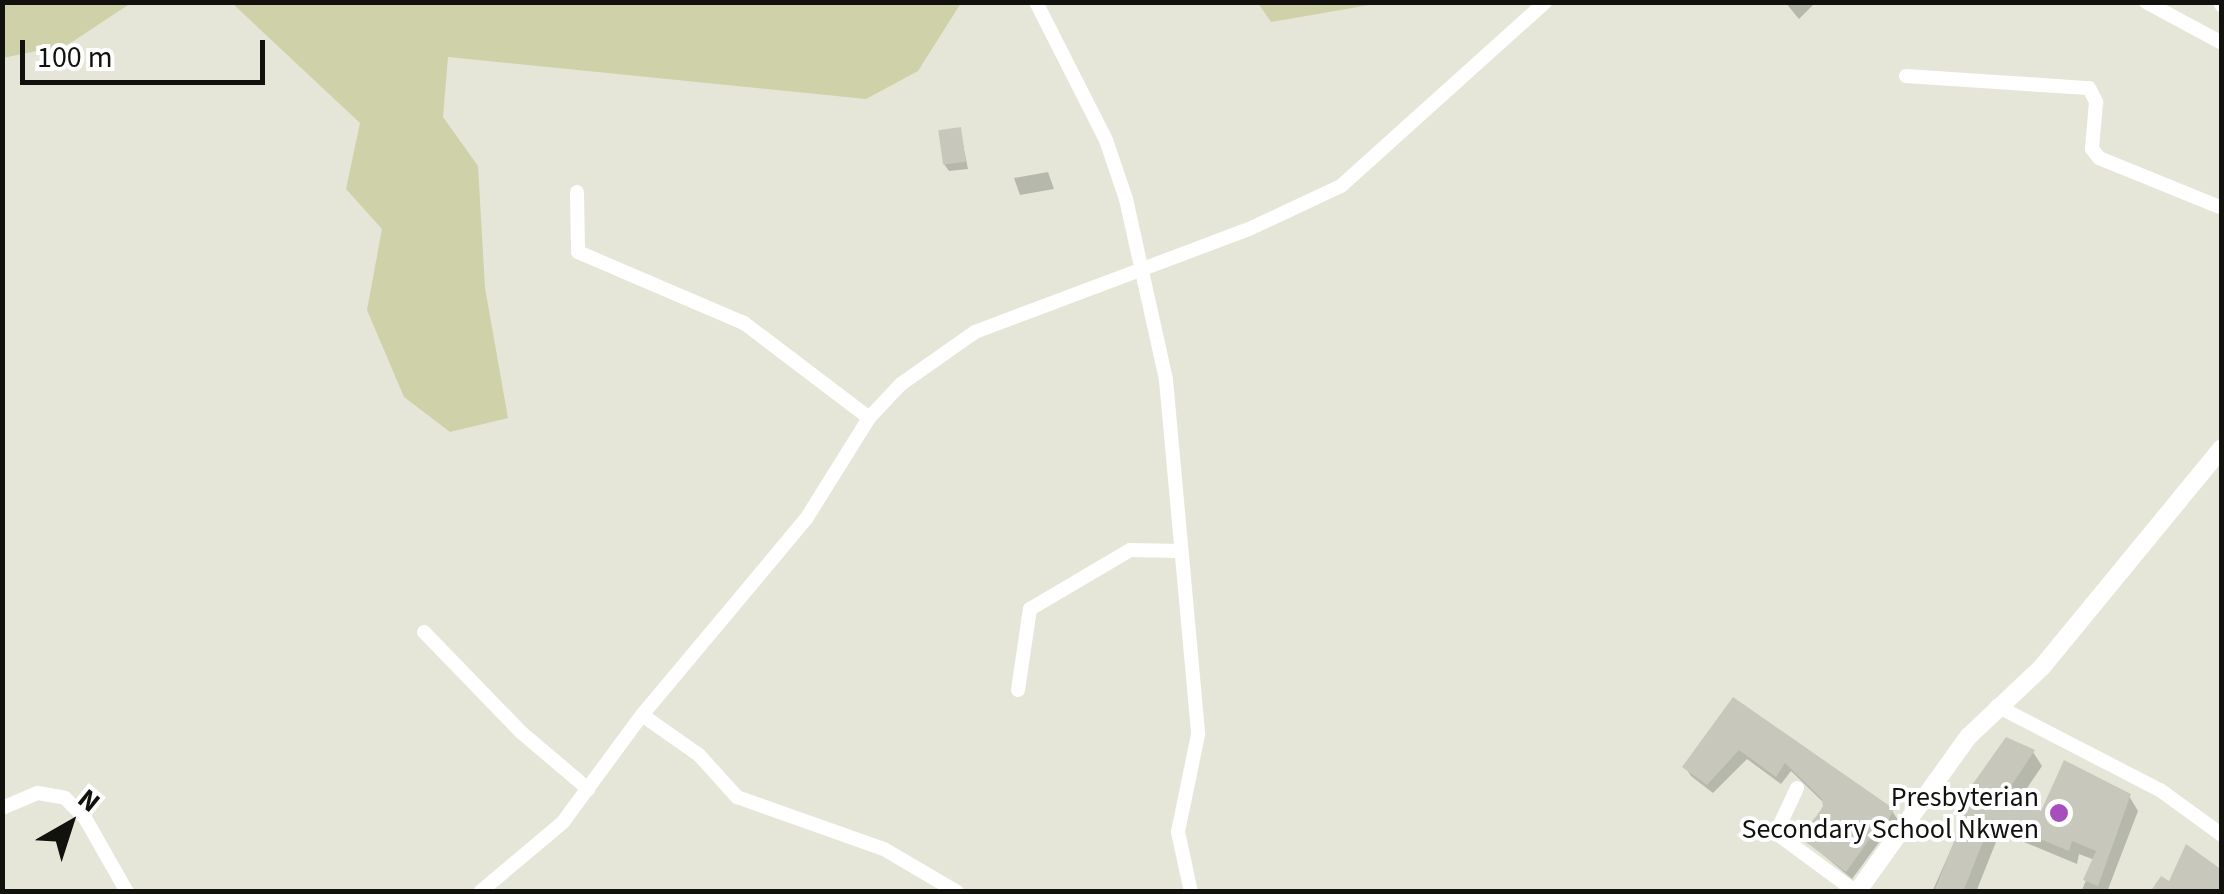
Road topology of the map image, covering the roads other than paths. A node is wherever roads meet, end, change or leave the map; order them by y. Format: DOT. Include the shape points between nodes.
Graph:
graph roads {
  1 [pos="1036,2"];
  2 [pos="1545,2"];
  3 [pos="2146,2"];
  4 [pos="2222,43"];
  5 [pos="1906,76"];
  6 [pos="577,192"];
  7 [pos="2222,208"];
  8 [pos="1143,270"];
  9 [pos="869,418"];
  10 [pos="2222,448"];
  11 [pos="1180,551"];
  12 [pos="424,632"];
  13 [pos="1018,690"];
  14 [pos="1997,706"];
  15 [pos="642,715"];
  16 [pos="1797,788"];
  17 [pos="588,789"];
  18 [pos="2,808"];
  19 [pos="2222,836"];
  20 [pos="127,892"];
  21 [pos="480,892"];
  22 [pos="957,892"];
  23 [pos="1191,892"];
  24 [pos="1856,892"];
  1 -- 8 [label="street" via="1106,140"];
  2 -- 8 [label="street" via="1340,186"];
  3 -- 4 [label="street"];
  5 -- 7 [label="street" via="2089,88 2096,102 2092,149 2098,158"];
  6 -- 9 [label="street" via="578,252 744,324"];
  8 -- 9 [label="street" via="976,332 901,384"];
  8 -- 11 [label="street" via="1166,380"];
  9 -- 15 [label="street" via="806,519"];
  10 -- 14 [label="street" via="2042,666"];
  11 -- 13 [label="street" via="1130,550 1030,609"];
  11 -- 23 [label="street" via="1198,735 1178,832"];
  12 -- 17 [label="street" via="522,733"];
  14 -- 19 [label="street" via="2160,790"];
  14 -- 24 [label="street"];
  15 -- 17 [label="street"];
  15 -- 22 [label="street" via="699,755 737,797 884,849"];
  16 -- 24 [label="street" via="1776,833"];
  17 -- 21 [label="street" via="563,822"];
  18 -- 20 [label="street" via="38,793 65,798 85,818"];
}
